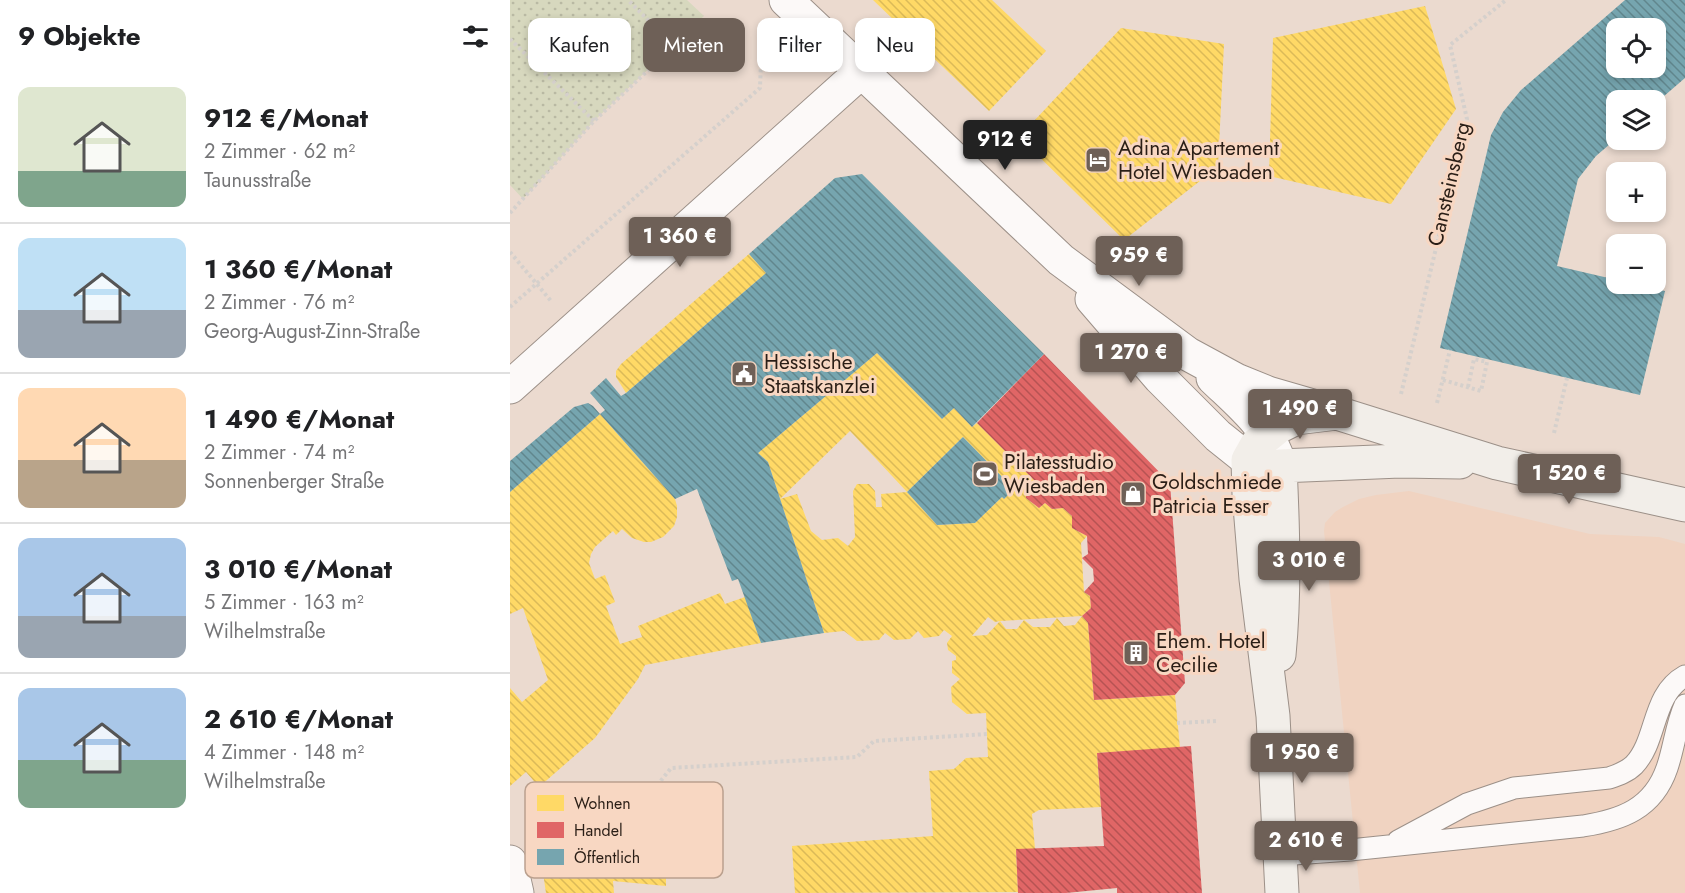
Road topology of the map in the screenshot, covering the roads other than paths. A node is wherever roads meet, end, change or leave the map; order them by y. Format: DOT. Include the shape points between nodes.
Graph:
graph roads {
  1 [pos="786,0"];
  2 [pos="855,64"];
  3 [pos="861,72"];
  4 [pos="863,72"];
  5 [pos="1061,260"];
  6 [pos="1188,354"];
  7 [pos="510,387"];
  8 [pos="1337,413"];
  9 [pos="1268,434"];
  10 [pos="1248,460"];
  11 [pos="1497,463"];
  12 [pos="1280,466"];
  13 [pos="1685,505"];
  14 [pos="1685,676"];
  15 [pos="1685,705"];
  16 [pos="1273,716"];
  17 [pos="1389,845"];
  18 [pos="1280,855"];
  19 [pos="510,862"];
  20 [pos="517,893"];
  21 [pos="1282,893"];
  1 -- 2 [label="street"];
  3 -- 7 [label="street"];
  4 -- 5 [label="street"];
  5 -- 6 [label="street"];
  5 -- 10 [label="street" via="1160,378"];
  6 -- 8 [label="street" via="1268,393"];
  6 -- 9 [label="street"];
  8 -- 9 [label="main road" via="1296,418"];
  8 -- 11 [label="main road"];
  9 -- 10 [label="main road"];
  9 -- 12 [label="street"];
  10 -- 12 [label="street"];
  10 -- 16 [label="main road" via="1256,579"];
  11 -- 12 [label="main road" via="1400,461"];
  11 -- 13 [label="main road"];
  12 -- 16 [label="main road" via="1284,568"];
  14 -- 17 [label="lane" via="1668,689 1641,755 1622,773 1497,793 1467,804"];
  15 -- 17 [label="lane" via="1666,770 1656,790 1636,810 1611,821 1583,826"];
  16 -- 18 [label="main road"];
  17 -- 18 [label="lane"];
  18 -- 21 [label="main road"];
  19 -- 20 [label="street"];
}
